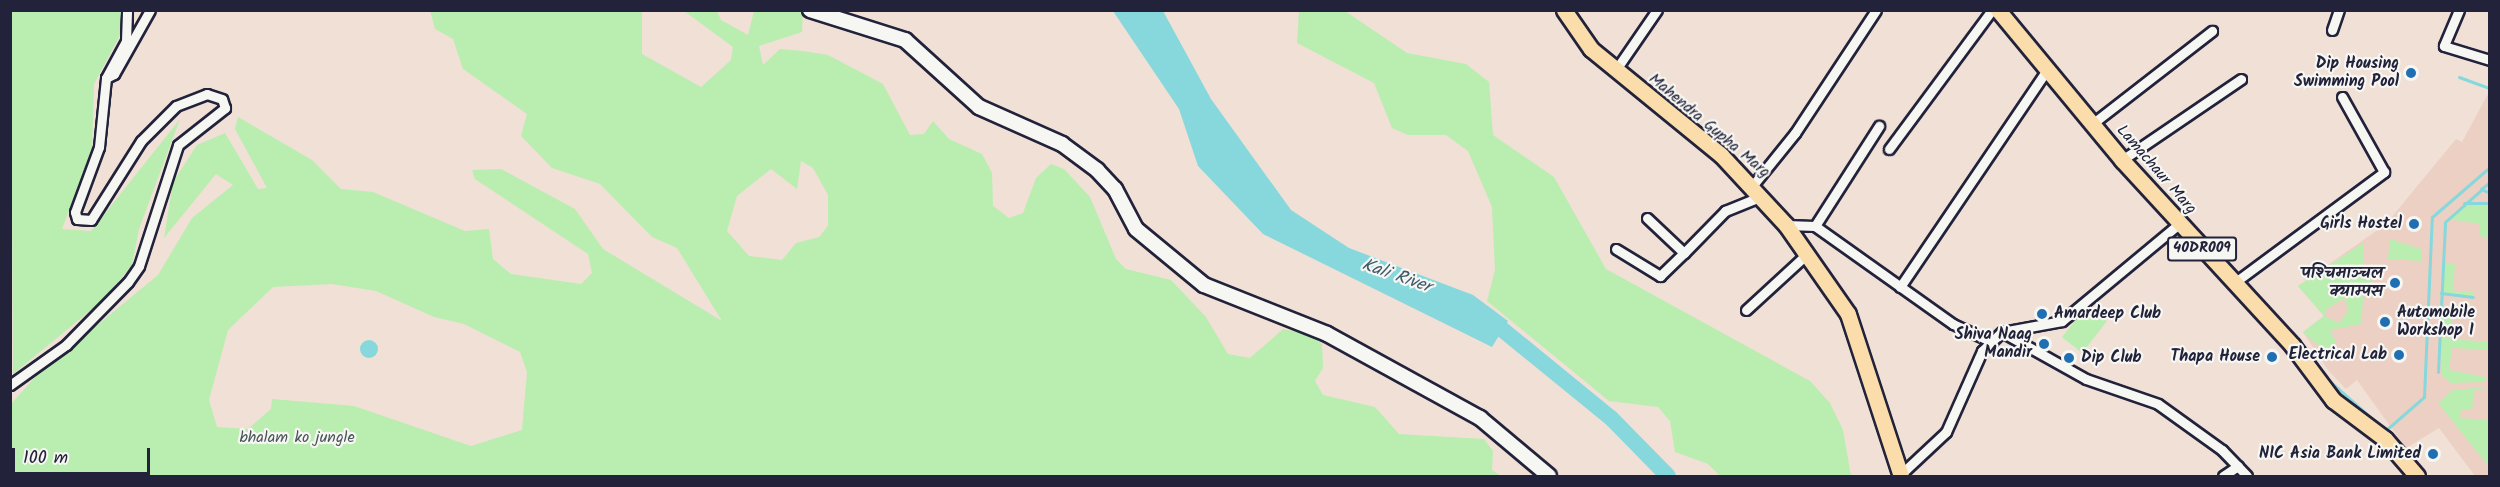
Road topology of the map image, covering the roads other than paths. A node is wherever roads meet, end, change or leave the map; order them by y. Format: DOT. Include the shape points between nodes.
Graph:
graph roads {
  1 [pos="127,10"];
  2 [pos="150,10"];
  3 [pos="810,10"];
  4 [pos="1564,10"];
  5 [pos="1657,10"];
  6 [pos="1876,10"];
  7 [pos="1992,10"];
  8 [pos="1998,10"];
  9 [pos="2339,10"];
  10 [pos="2459,10"];
  11 [pos="2332,30"];
  12 [pos="2212,31"];
  13 [pos="2490,60"];
  14 [pos="2048,70"];
  15 [pos="1615,71"];
  16 [pos="106,78"];
  17 [pos="2241,79"];
  18 [pos="2342,97"];
  19 [pos="2092,124"];
  20 [pos="1879,126"];
  21 [pos="1889,149"];
  22 [pos="2122,160"];
  23 [pos="1758,190"];
  24 [pos="1647,218"];
  25 [pos="2179,224"];
  26 [pos="1786,225"];
  27 [pos="1815,226"];
  28 [pos="1616,249"];
  29 [pos="1684,253"];
  30 [pos="1807,254"];
  31 [pos="2234,283"];
  32 [pos="1900,287"];
  33 [pos="1746,310"];
  34 [pos="2002,332"];
  35 [pos="1992,342"];
  36 [pos="10,385"];
  37 [pos="2238,466"];
  38 [pos="1900,476"];
  39 [pos="1549,477"];
  40 [pos="2223,477"];
  41 [pos="2247,477"];
  42 [pos="2417,477"];
  1 -- 16 [label="street" via="126,40"];
  2 -- 16 [label="street" via="123,61"];
  3 -- 39 [label="main road" via="905,40 979,107 1062,144 1089,164 1115,189 1136,229 1204,285 1308,325 1480,418"];
  4 -- 15 [label="main road, Mahendra Gupha Marg"];
  5 -- 15 [label="street"];
  6 -- 23 [label="street"];
  7 -- 21 [label="street"];
  8 -- 14 [label="main road, Lamachaur Marg / 40DR009"];
  9 -- 11 [label="street"];
  10 -- 13 [label="street" via="2444,46"];
  12 -- 19 [label="street"];
  14 -- 19 [label="main road, Lamachaur Marg / 40DR009"];
  14 -- 32 [label="street"];
  15 -- 23 [label="main road, Mahendra Gupha Marg"];
  16 -- 36 [label="street" via="99,147 75,212 82,222 90,220 141,141 176,105 207,94 222,99 225,108 178,145 141,261 128,282 66,345"];
  17 -- 22 [label="street"];
  18 -- 31 [label="street" via="2384,172"];
  19 -- 22 [label="main road, Lamachaur Marg / 40DR009"];
  20 -- 27 [label="street"];
  22 -- 25 [label="main road, Lamachaur Marg / 40DR009"];
  23 -- 26 [label="main road, Mahendra Gupha Marg"];
  23 -- 29 [label="street" via="1725,211"];
  24 -- 29 [label="street"];
  25 -- 31 [label="main road, Lamachaur Marg / 40DR009"];
  25 -- 34 [label="street" via="2062,321"];
  26 -- 27 [label="street"];
  26 -- 30 [label="main road, Mahendra Gupha Marg"];
  27 -- 32 [label="street"];
  28 -- 29 [label="street" via="1660,276"];
  30 -- 33 [label="street"];
  30 -- 38 [label="main road, Mahendra Gupha Marg" via="1848,314 1864,351"];
  31 -- 42 [label="main road, Lamachaur Marg / 40DR009" via="2333,400 2385,439"];
  32 -- 35 [label="street" via="1953,324"];
  34 -- 35 [label="street"];
  34 -- 37 [label="street" via="2086,379 2158,404"];
  35 -- 38 [label="street" via="1983,351 1946,432"];
  37 -- 40 [label="street"];
  37 -- 41 [label="street"];
}
